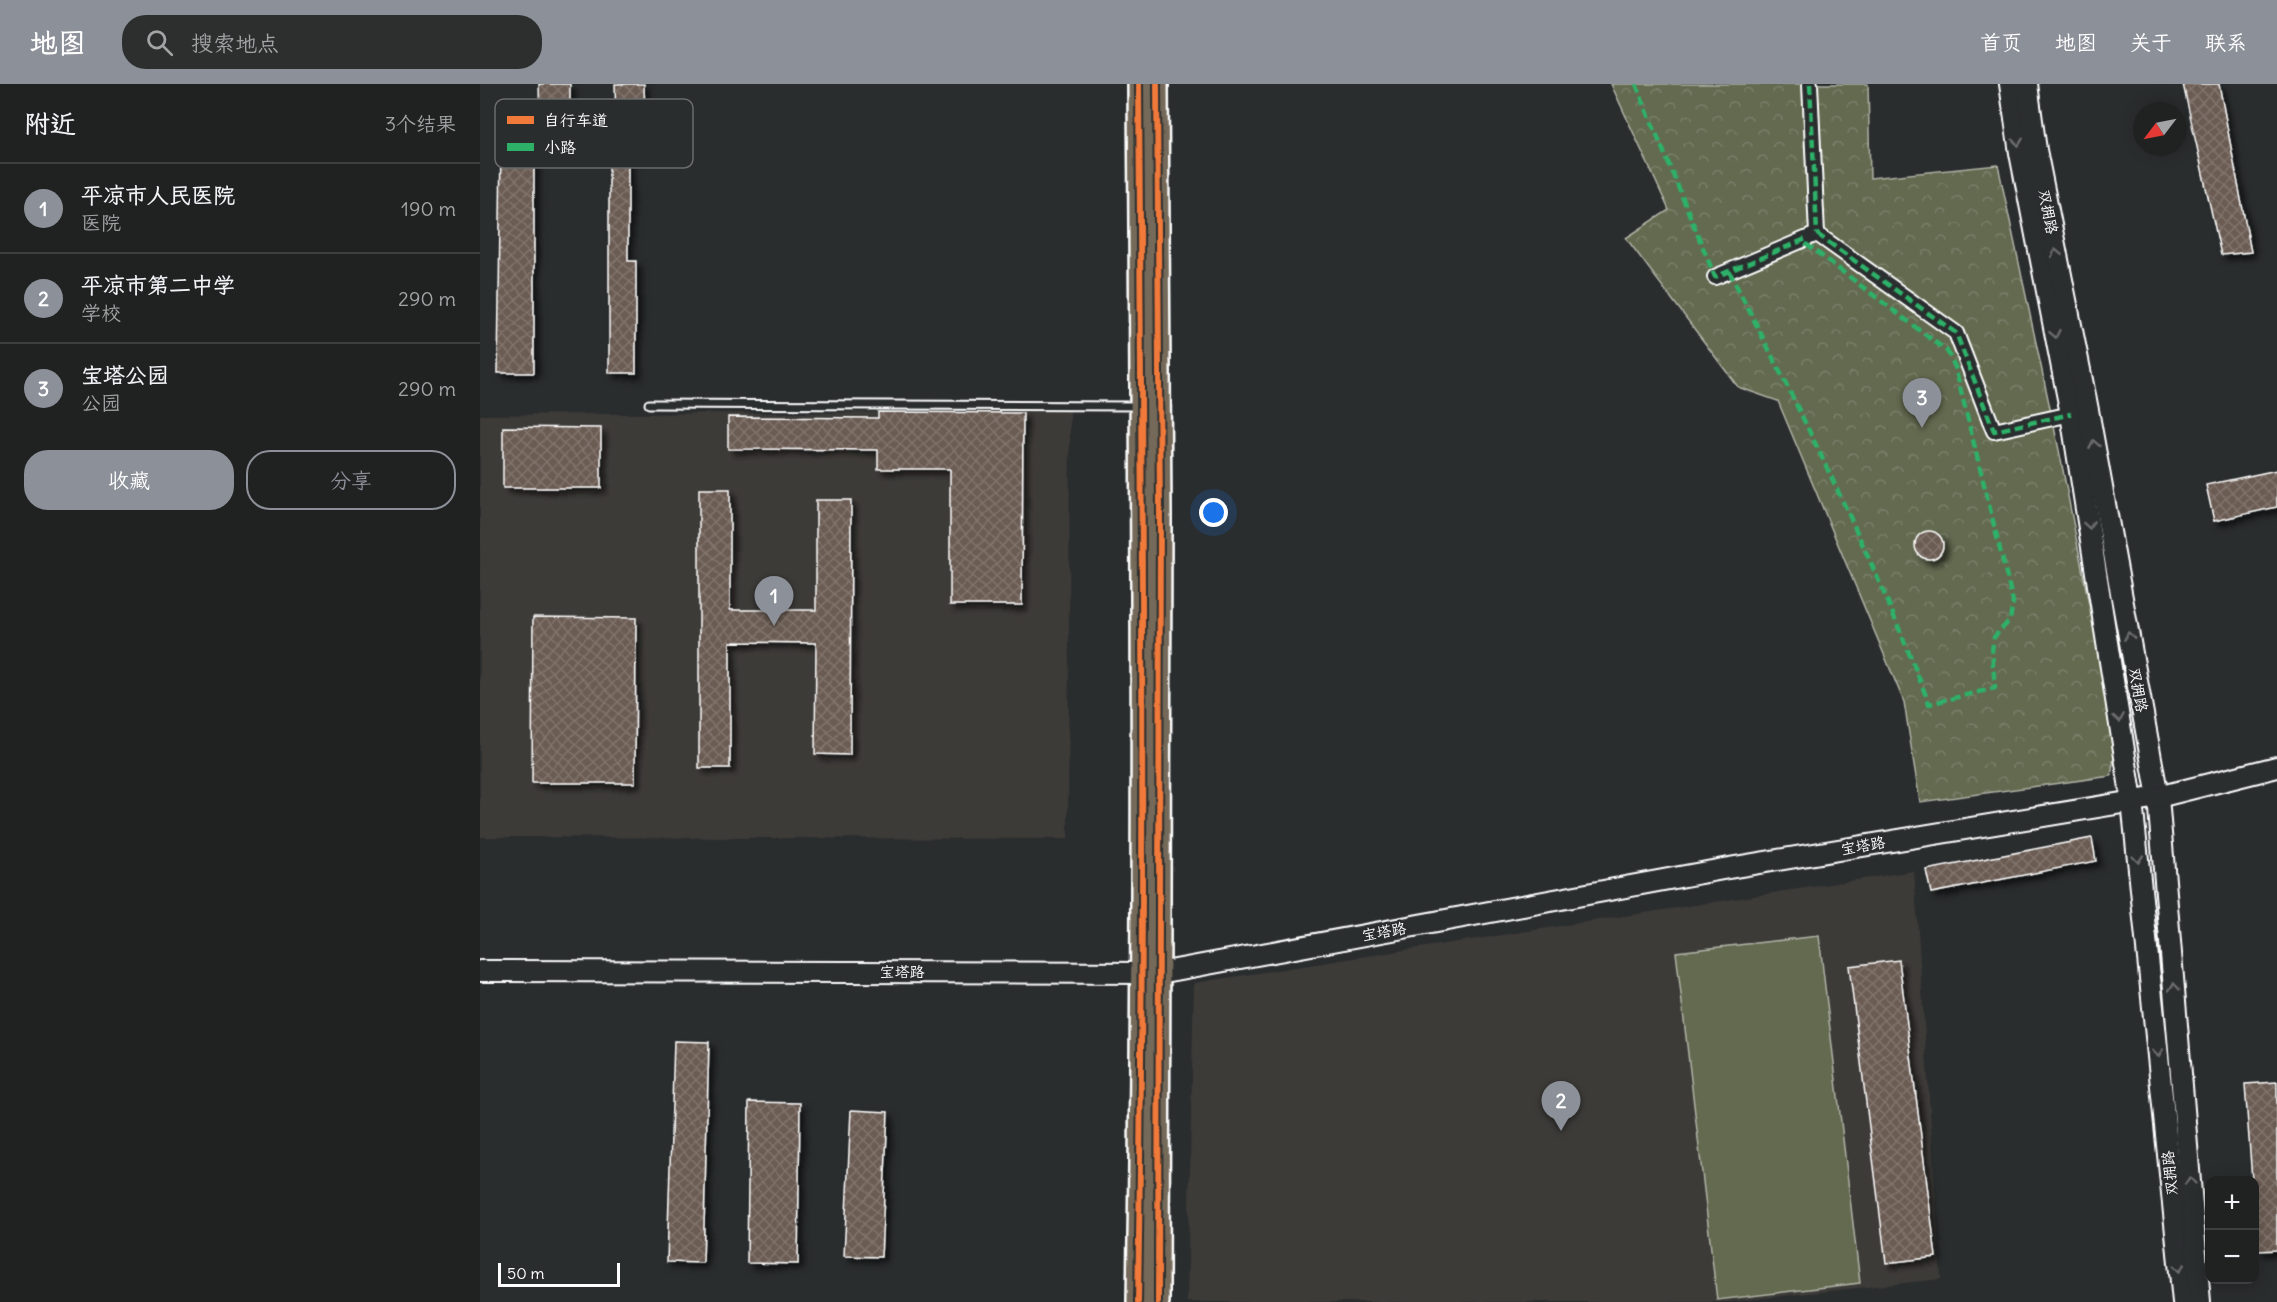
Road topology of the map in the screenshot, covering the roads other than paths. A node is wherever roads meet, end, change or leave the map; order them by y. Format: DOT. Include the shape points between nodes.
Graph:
graph roads {
  1 [pos="1139,84"];
  2 [pos="1157,84"];
  3 [pos="1810,84"];
  4 [pos="2010,84"];
  5 [pos="2027,84"];
  6 [pos="1817,234"];
  7 [pos="1715,277"];
  8 [pos="649,404"];
  9 [pos="1142,406"];
  10 [pos="2071,414"];
  11 [pos="1151,632"];
  12 [pos="2277,767"];
  13 [pos="2158,797"];
  14 [pos="2132,801"];
  15 [pos="480,971"];
  16 [pos="1150,973"];
  17 [pos="1138,1302"];
  18 [pos="1158,1302"];
  19 [pos="2183,1302"];
  20 [pos="2200,1302"];
  1 -- 9 [label="main road"];
  2 -- 11 [label="main road"];
  3 -- 6 [label="street"];
  4 -- 10 [label="main road, 双拥路, one-way"];
  13 -- 5 [label="main road, 双拥路, one-way" via="2036,150"];
  6 -- 7 [label="street"];
  6 -- 10 [label="street" via="1956,333 1994,430"];
  8 -- 9 [label="lane"];
  9 -- 11 [label="main road"];
  10 -- 14 [label="main road, 双拥路, one-way"];
  11 -- 16 [label="main road"];
  12 -- 13 [label="main road, 宝塔路"];
  13 -- 14 [label="main road, 宝塔路"];
  20 -- 13 [label="main road, 双拥路, one-way"];
  14 -- 16 [label="main road, 宝塔路" via="1723,869"];
  14 -- 19 [label="main road, 双拥路, one-way"];
  15 -- 16 [label="main road, 宝塔路"];
  16 -- 17 [label="main road"];
  16 -- 18 [label="main road"];
}
